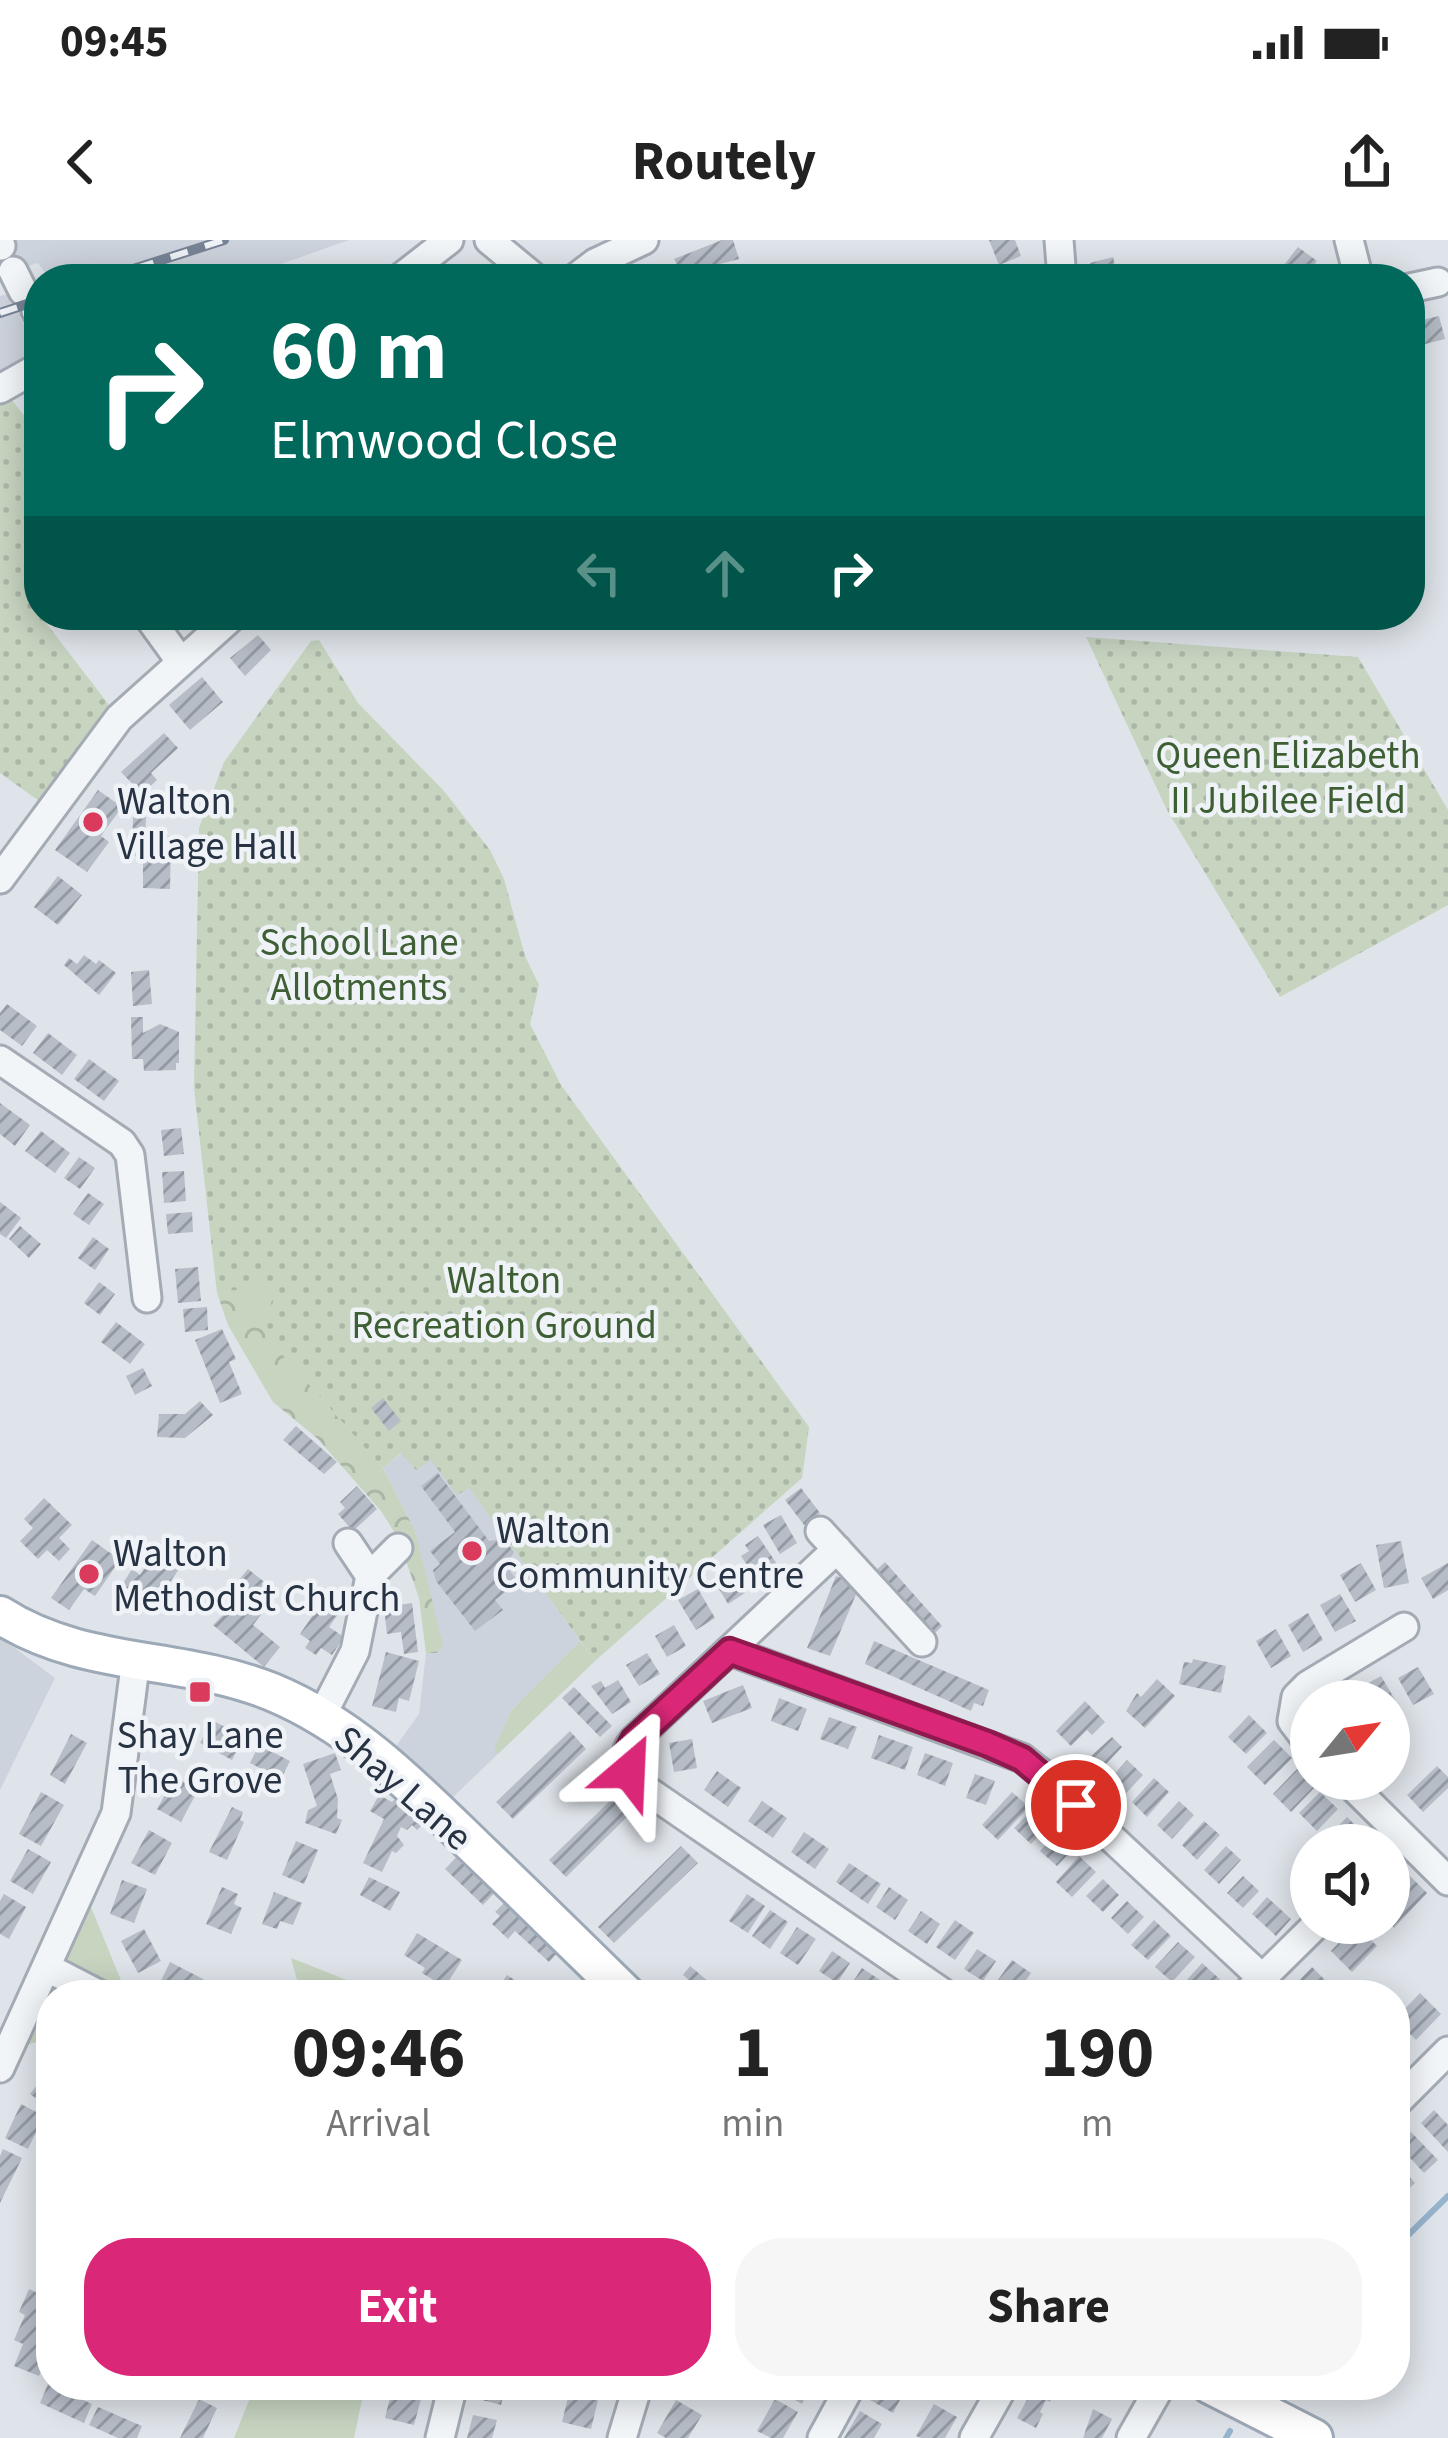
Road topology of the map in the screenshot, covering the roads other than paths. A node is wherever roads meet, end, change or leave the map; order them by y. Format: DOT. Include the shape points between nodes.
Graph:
graph roads {
  1 [pos="448,240"];
  2 [pos="489,240"];
  3 [pos="644,240"];
  4 [pos="418,264"];
  5 [pos="518,264"];
  6 [pos="594,264"];
  7 [pos="1438,282"];
  8 [pos="1425,285"];
  9 [pos="151,630"];
  10 [pos="217,630"];
  11 [pos="182,662"];
  12 [pos="0,879"];
  13 [pos="0,1060"];
  14 [pos="147,1298"];
  15 [pos="348,1543"];
  16 [pos="398,1548"];
  17 [pos="370,1576"];
  18 [pos="0,1615"];
  19 [pos="1410,1624"];
  20 [pos="922,1642"];
  21 [pos="730,1651"];
  22 [pos="136,1659"];
  23 [pos="1316,1680"];
  24 [pos="321,1717"];
  25 [pos="1361,1800"];
  26 [pos="1380,1824"];
  27 [pos="1410,1855"];
  28 [pos="1448,1881"];
  29 [pos="1297,1944"];
  30 [pos="46,1967"];
  31 [pos="40,1980"];
  32 [pos="71,1980"];
  33 [pos="612,1980"];
  34 [pos="924,1980"];
  35 [pos="1247,1980"];
  36 [pos="1261,1980"];
  37 [pos="36,1989"];
  38 [pos="1448,2051"];
  39 [pos="0,2068"];
  40 [pos="1410,2089"];
  41 [pos="449,2400"];
  42 [pos="633,2400"];
  43 [pos="843,2400"];
  44 [pos="996,2400"];
  45 [pos="1153,2400"];
  46 [pos="1239,2400"];
  47 [pos="440,2438"];
  48 [pos="622,2438"];
  49 [pos="822,2438"];
  50 [pos="974,2438"];
  51 [pos="1132,2438"];
  52 [pos="1314,2438"];
  1 -- 4 [label="street"];
  2 -- 5 [label="street"];
  3 -- 6 [label="street"];
  7 -- 8 [label="street"];
  9 -- 11 [label="street"];
  10 -- 11 [label="street"];
  11 -- 12 [label="street" via="118,718"];
  13 -- 14 [label="street" via="122,1143 134,1170 136,1265"];
  15 -- 17 [label="street"];
  16 -- 17 [label="street"];
  17 -- 24 [label="street" via="355,1652"];
  18 -- 22 [label="main road, Shay Lane" via="70,1649"];
  19 -- 23 [label="street"];
  20 -- 21 [label="street" via="828,1540"];
  21 -- 34 [label="street" via="634,1740 625,1757 629,1771"];
  21 -- 35 [label="street" via="1022,1759"];
  22 -- 24 [label="main road, Shay Lane" via="261,1688"];
  22 -- 30 [label="street" via="116,1813"];
  24 -- 33 [label="main road, Shay Lane" via="386,1761"];
  25 -- 26 [label="street"];
  27 -- 28 [label="street"];
  29 -- 36 [label="street"];
  30 -- 31 [label="street"];
  30 -- 32 [label="street"];
  37 -- 39 [label="street"];
  38 -- 40 [label="street"];
  41 -- 47 [label="street"];
  42 -- 48 [label="street"];
  43 -- 49 [label="street"];
  44 -- 50 [label="street"];
  45 -- 51 [label="street"];
  46 -- 52 [label="main road"];
}
